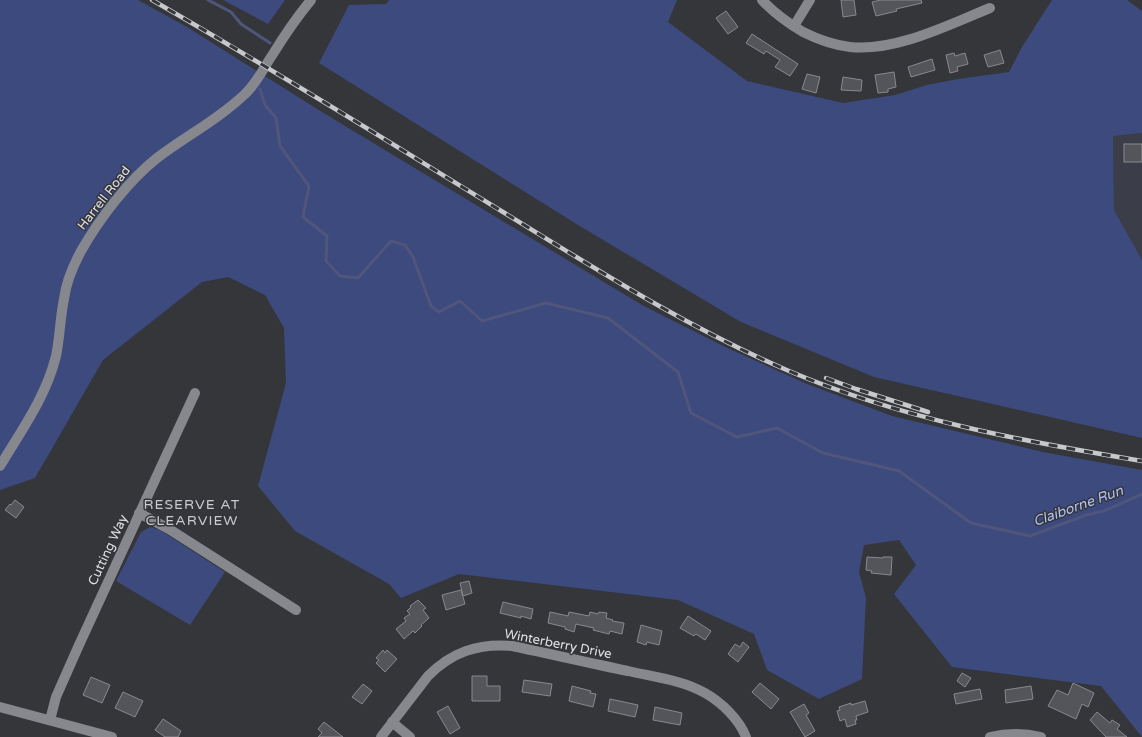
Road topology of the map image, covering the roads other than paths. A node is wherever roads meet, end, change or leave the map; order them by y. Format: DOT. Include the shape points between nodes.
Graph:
graph roads {
  1 [pos="311,0"];
  2 [pos="762,0"];
  3 [pos="810,0"];
  4 [pos="990,8"];
  5 [pos="794,26"];
  6 [pos="195,394"];
  7 [pos="0,466"];
  8 [pos="139,513"];
  9 [pos="296,610"];
  10 [pos="0,707"];
  11 [pos="50,720"];
  12 [pos="392,722"];
  13 [pos="112,737"];
  14 [pos="381,737"];
  15 [pos="410,737"];
  16 [pos="746,737"];
  17 [pos="990,737"];
  18 [pos="1041,737"];
  1 -- 7 [label="street, Harrell Road" via="247,93 140,173 99,224 74,264 68,281 56,356 50,375 33,413"];
  2 -- 5 [label="street"];
  3 -- 5 [label="street"];
  4 -- 5 [label="street" via="912,39 871,46 851,47 827,42"];
  6 -- 8 [label="street, Cutting Way"];
  8 -- 9 [label="street" via="169,529"];
  8 -- 11 [label="street, Cutting Way" via="62,683"];
  10 -- 11 [label="street"];
  11 -- 13 [label="street"];
  12 -- 14 [label="street, Winterberry Drive"];
  12 -- 15 [label="street"];
  12 -- 16 [label="street, Winterberry Drive" via="428,676 448,659 474,648 503,645 688,685 726,709"];
  17 -- 18 [label="street" via="1016,734"];
}
